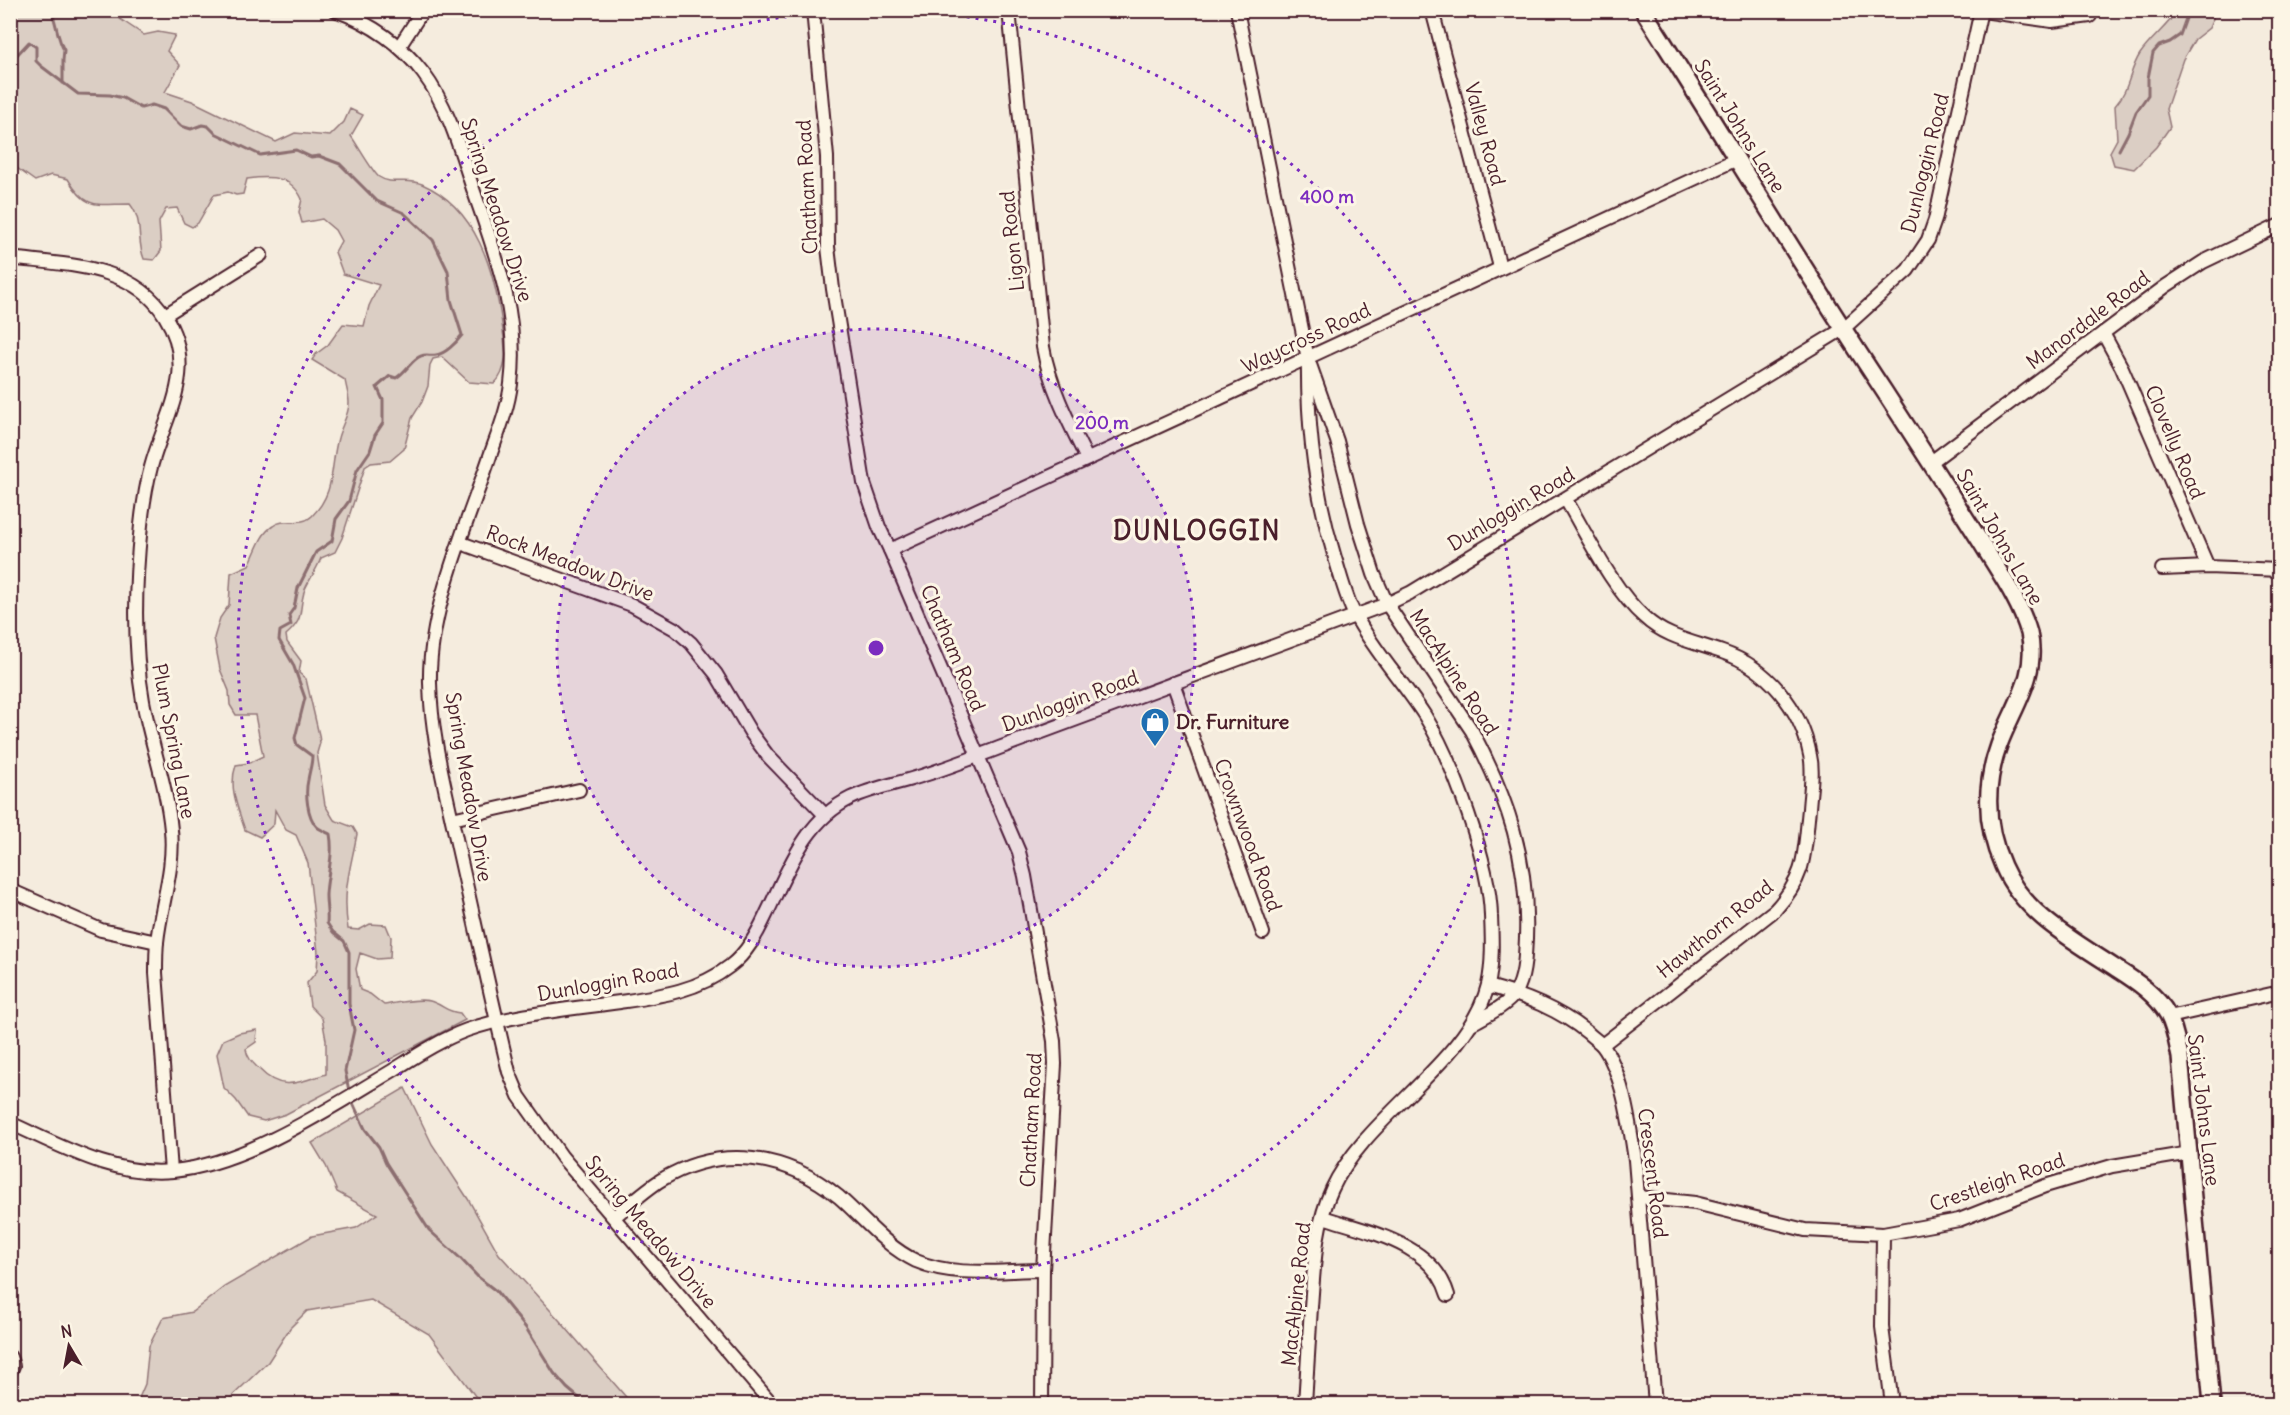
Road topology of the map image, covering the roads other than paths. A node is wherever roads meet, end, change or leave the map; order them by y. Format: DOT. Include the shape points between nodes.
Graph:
graph roads {
  1 [pos="335,10"];
  2 [pos="423,10"];
  3 [pos="813,10"];
  4 [pos="1009,10"];
  5 [pos="1237,10"];
  6 [pos="1432,10"];
  7 [pos="1643,10"];
  8 [pos="1979,11"];
  9 [pos="2090,16"];
  10 [pos="399,47"];
  11 [pos="1737,159"];
  12 [pos="2280,225"];
  13 [pos="261,255"];
  14 [pos="10,258"];
  15 [pos="1500,267"];
  16 [pos="165,315"];
  17 [pos="1843,328"];
  18 [pos="2103,333"];
  19 [pos="1308,359"];
  20 [pos="1087,459"];
  21 [pos="1931,462"];
  22 [pos="1566,500"];
  23 [pos="461,543"];
  24 [pos="890,550"];
  25 [pos="2208,567"];
  26 [pos="2162,569"];
  27 [pos="2280,570"];
  28 [pos="1387,604"];
  29 [pos="1355,616"];
  30 [pos="1173,683"];
  31 [pos="977,756"];
  32 [pos="579,790"];
  33 [pos="825,815"];
  34 [pos="452,819"];
  35 [pos="10,890"];
  36 [pos="1263,933"];
  37 [pos="157,942"];
  38 [pos="1488,986"];
  39 [pos="2280,992"];
  40 [pos="1515,993"];
  41 [pos="2169,1017"];
  42 [pos="497,1022"];
  43 [pos="1471,1024"];
  44 [pos="1602,1045"];
  45 [pos="10,1123"];
  46 [pos="2190,1153"];
  47 [pos="171,1171"];
  48 [pos="1639,1197"];
  49 [pos="614,1217"];
  50 [pos="1323,1217"];
  51 [pos="1882,1234"];
  52 [pos="1042,1270"];
  53 [pos="1448,1295"];
  54 [pos="10,1357"];
  55 [pos="10,1372"];
  56 [pos="772,1404"];
  57 [pos="1042,1404"];
  58 [pos="1305,1404"];
  59 [pos="1655,1404"];
  60 [pos="1892,1404"];
  61 [pos="2212,1404"];
  1 -- 10 [label="street, Spring Meadow Drive" via="374,28"];
  2 -- 10 [label="street"];
  3 -- 24 [label="street, Chatham Road" via="827,157 828,247 833,289 864,483"];
  4 -- 20 [label="street, Ligon Road" via="1044,357 1055,393"];
  5 -- 19 [label="street, MacAlpine Road"];
  6 -- 15 [label="street, Valley Road"];
  7 -- 11 [label="street, Saint Johns Lane"];
  8 -- 9 [label="street" via="2052,21"];
  8 -- 17 [label="street, Dunloggin Road" via="1928,240 1908,270"];
  10 -- 23 [label="street, Spring Meadow Drive" via="436,92 461,150 502,277 512,328 511,386 504,416"];
  11 -- 15 [label="street, Waycross Road"];
  11 -- 17 [label="street, Saint Johns Lane"];
  12 -- 18 [label="street, Manordale Road" via="2203,262"];
  13 -- 16 [label="street"];
  14 -- 16 [label="street, Plum Spring Lane" via="117,275"];
  15 -- 19 [label="street, Waycross Road"];
  16 -- 37 [label="street, Plum Spring Lane" via="177,344 180,382 145,498 137,622 143,701 171,831 170,870"];
  17 -- 21 [label="street, Saint Johns Lane"];
  17 -- 22 [label="street, Dunloggin Road"];
  18 -- 21 [label="street, Manordale Road"];
  18 -- 25 [label="street, Clovelly Road" via="2122,368"];
  19 -- 20 [label="street, Waycross Road"];
  19 -- 28 [label="street, MacAlpine Road" via="1337,441 1374,574"];
  19 -- 29 [label="street, MacAlpine Road" via="1307,401 1319,495 1327,533"];
  20 -- 24 [label="street, Waycross Road"];
  21 -- 41 [label="street, Saint Johns Lane" via="2009,589 2029,634 2031,663 2027,684 2000,744 1988,789 1991,836 2001,863 2011,883 2043,919 2140,985"];
  22 -- 28 [label="street, Dunloggin Road"];
  22 -- 44 [label="street, Hawthorn Road" via="1642,616 1679,639 1725,653 1761,672 1794,712 1811,756 1804,856 1790,894 1775,910"];
  23 -- 33 [label="street, Rock Meadow Drive" via="632,604 675,629 703,656 768,756"];
  23 -- 34 [label="street, Spring Meadow Drive" via="437,623 430,682 436,740"];
  24 -- 31 [label="street, Chatham Road"];
  25 -- 26 [label="street"];
  25 -- 27 [label="street"];
  28 -- 29 [label="street, Dunloggin Road"];
  28 -- 40 [label="street, MacAlpine Road" via="1468,724 1510,819 1520,850 1527,913 1523,972"];
  29 -- 30 [label="street, Dunloggin Road"];
  29 -- 38 [label="street, MacAlpine Road" via="1425,717 1452,771 1489,890"];
  30 -- 31 [label="street, Dunloggin Road"];
  30 -- 36 [label="street, Crownwood Road"];
  31 -- 33 [label="street, Dunloggin Road" via="861,794"];
  31 -- 52 [label="street, Chatham Road" via="1021,860 1054,1041"];
  32 -- 34 [label="street"];
  33 -- 42 [label="street, Dunloggin Road" via="803,840 748,948 709,980 657,996"];
  34 -- 42 [label="street, Spring Meadow Drive"];
  35 -- 37 [label="street" via="101,930"];
  37 -- 47 [label="street, Plum Spring Lane"];
  38 -- 40 [label="street, Crescent Road"];
  38 -- 43 [label="street, MacAlpine Road"];
  39 -- 41 [label="street"];
  40 -- 43 [label="street, MacAlpine Road"];
  40 -- 44 [label="street, Crescent Road" via="1560,1013"];
  41 -- 46 [label="street, Saint Johns Lane" via="2180,1057"];
  42 -- 47 [label="street, Dunloggin Road" via="446,1039 276,1137 197,1167"];
  42 -- 49 [label="street, Spring Meadow Drive" via="519,1096 562,1158"];
  43 -- 50 [label="street, MacAlpine Road" via="1345,1165 1331,1190"];
  44 -- 48 [label="street, Crescent Road" via="1614,1069 1630,1125"];
  45 -- 47 [label="street, Dunloggin Road" via="101,1162 146,1171"];
  46 -- 51 [label="street, Crestleigh Road" via="2112,1166 2045,1186 1959,1220"];
  46 -- 61 [label="street, Saint Johns Lane"];
  48 -- 51 [label="street, Crestleigh Road" via="1695,1203 1805,1230"];
  48 -- 59 [label="street, Crescent Road"];
  49 -- 52 [label="street" via="660,1181 683,1169 750,1157 773,1161 818,1183 898,1249 922,1263 953,1270"];
  49 -- 56 [label="street, Spring Meadow Drive"];
  50 -- 53 [label="street" via="1410,1249 1436,1270"];
  50 -- 58 [label="street, MacAlpine Road" via="1313,1282"];
  51 -- 60 [label="street" via="1882,1327"];
  52 -- 57 [label="street, Chatham Road"];
  54 -- 55 [label="street"];
}
